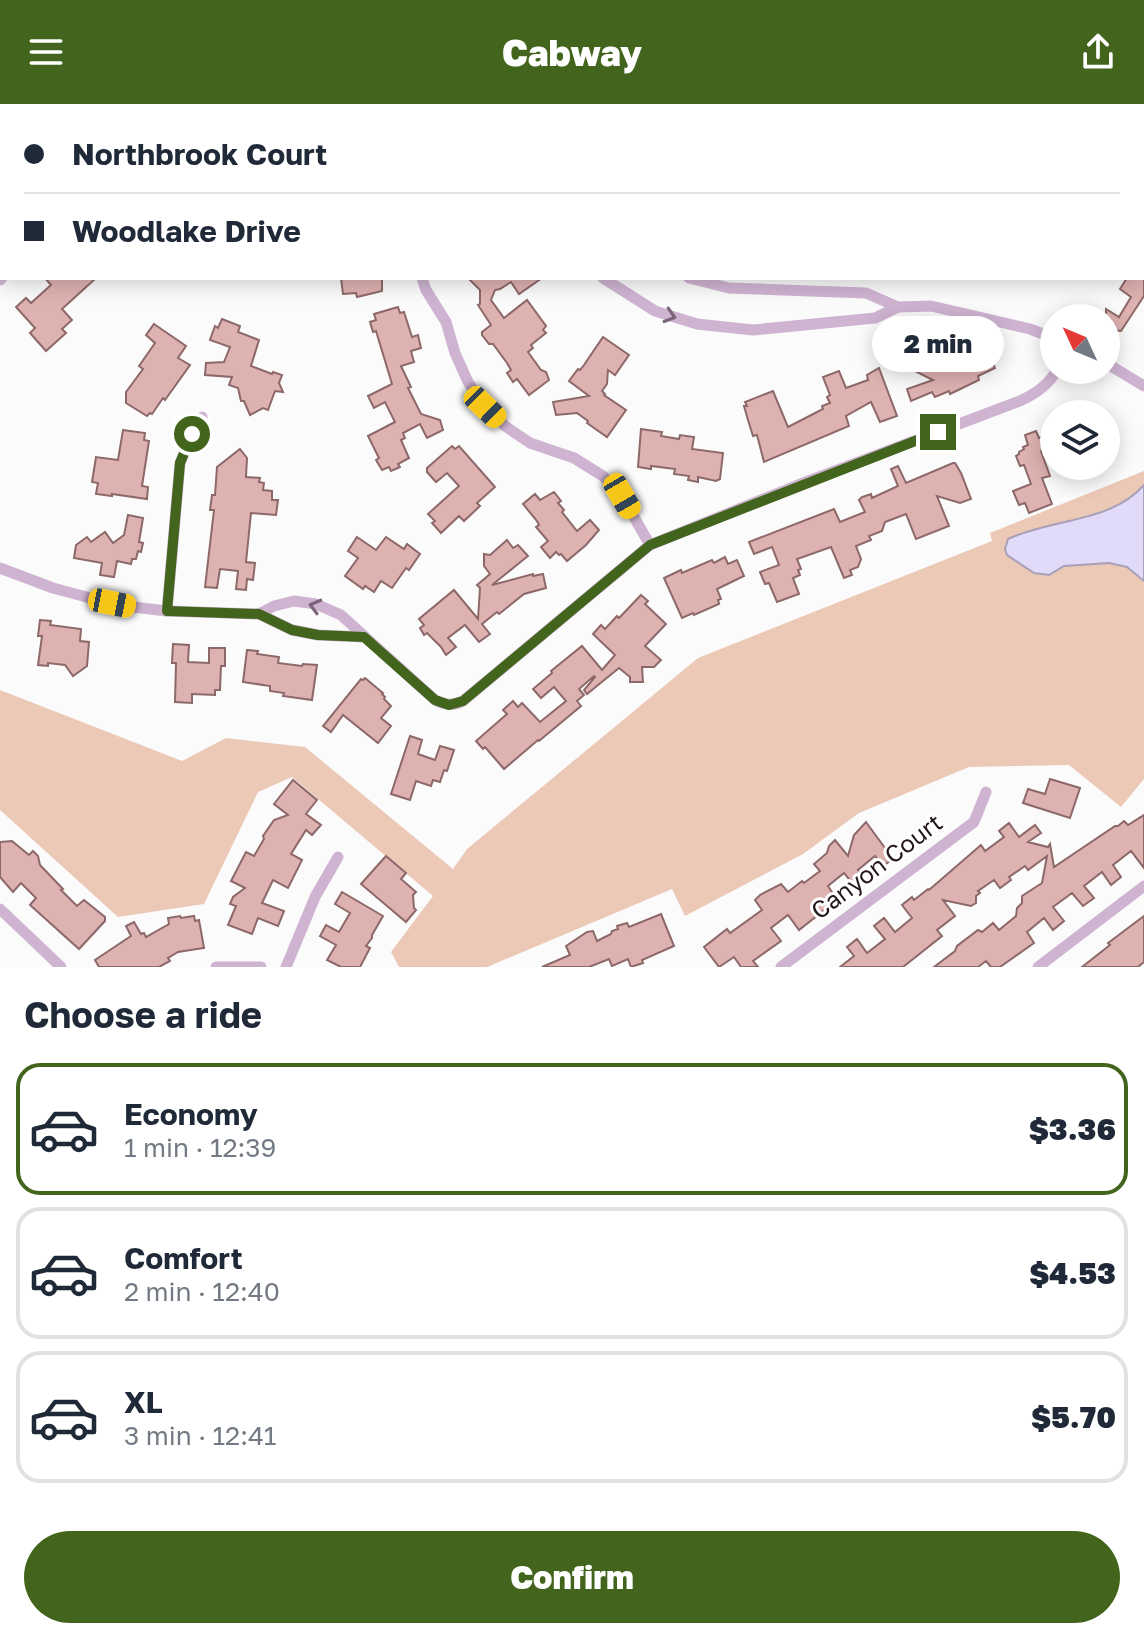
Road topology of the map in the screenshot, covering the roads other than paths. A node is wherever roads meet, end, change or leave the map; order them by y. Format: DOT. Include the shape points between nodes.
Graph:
graph roads {
  1 [pos="423,280"];
  2 [pos="606,280"];
  3 [pos="697,280"];
  4 [pos="898,307"];
  5 [pos="1040,333"];
  6 [pos="1120,371"];
  7 [pos="1046,384"];
  8 [pos="1144,386"];
  9 [pos="202,417"];
  10 [pos="650,545"];
  11 [pos="0,568"];
  12 [pos="167,611"];
  13 [pos="259,614"];
  14 [pos="364,637"];
  15 [pos="986,792"];
  16 [pos="338,857"];
  17 [pos="1144,886"];
  18 [pos="0,909"];
  19 [pos="61,967"];
  20 [pos="216,967"];
  21 [pos="261,967"];
  22 [pos="286,967"];
  23 [pos="781,967"];
  24 [pos="1038,967"];
  1 -- 10 [label="street" via="446,322 468,382 485,407 530,443 574,458 603,476 622,496"];
  2 -- 4 [label="street, one-way" via="655,311 697,324 753,330 875,318"];
  3 -- 4 [label="street" via="729,288 866,293"];
  4 -- 5 [label="street" via="931,306"];
  6 -- 8 [label="street"];
  7 -- 10 [label="street" via="1022,400"];
  9 -- 12 [label="street" via="180,463"];
  10 -- 14 [label="street" via="456,704 435,700"];
  11 -- 12 [label="street" via="90,598"];
  12 -- 13 [label="street"];
  13 -- 14 [label="street" via="292,630"];
  14 -- 13 [label="street, one-way" via="341,615 316,604 294,601"];
  15 -- 23 [label="street, Canyon Court" via="974,822"];
  16 -- 22 [label="street"];
  17 -- 24 [label="street"];
  18 -- 19 [label="street"];
  20 -- 21 [label="street"];
}
